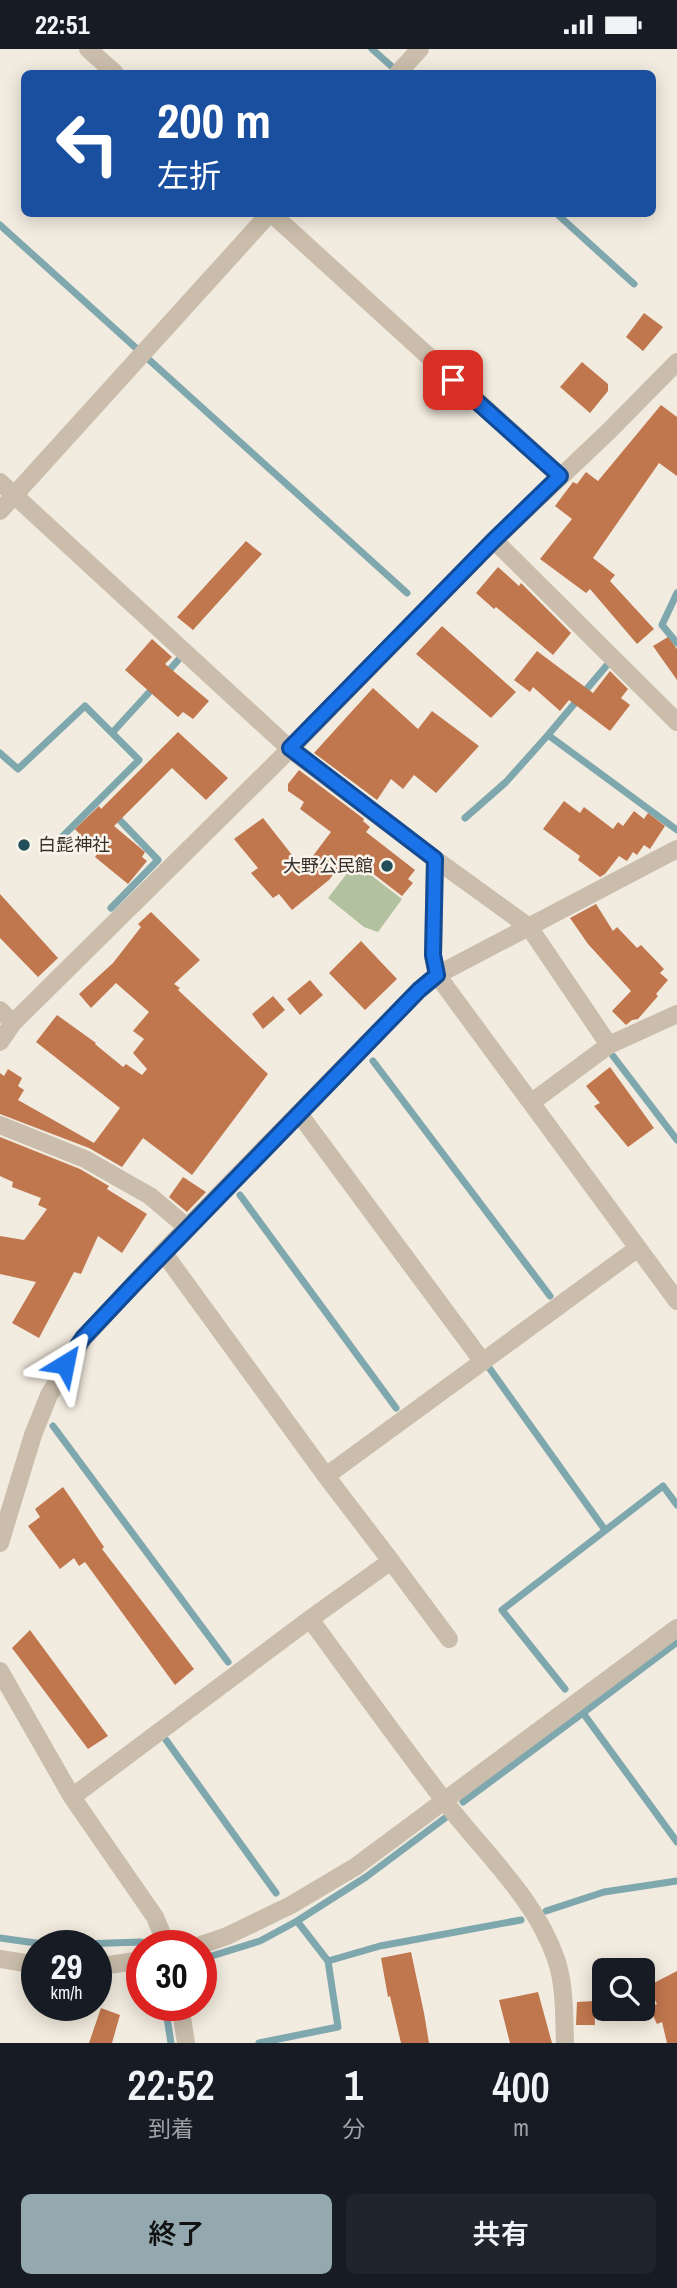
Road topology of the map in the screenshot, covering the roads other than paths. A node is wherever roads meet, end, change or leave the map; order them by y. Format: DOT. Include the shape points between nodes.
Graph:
graph roads {
  1 [pos="88,49"];
  2 [pos="420,49"];
  3 [pos="112,70"];
  4 [pos="401,70"];
  5 [pos="266,217"];
  6 [pos="274,217"];
  7 [pos="677,362"];
  8 [pos="560,476"];
  9 [pos="0,482"];
  10 [pos="15,495"];
  11 [pos="0,511"];
  12 [pos="494,540"];
  13 [pos="677,722"];
  14 [pos="290,748"];
  15 [pos="677,849"];
  16 [pos="435,859"];
  17 [pos="529,927"];
  18 [pos="437,975"];
  19 [pos="677,1014"];
  20 [pos="7,1017"];
  21 [pos="0,1042"];
  22 [pos="610,1045"];
  23 [pos="532,1102"];
  24 [pos="300,1115"];
  25 [pos="0,1125"];
  26 [pos="188,1228"];
  27 [pos="638,1248"];
  28 [pos="163,1252"];
  29 [pos="677,1301"];
  30 [pos="483,1362"];
  31 [pos="326,1476"];
  32 [pos="0,1543"];
  33 [pos="391,1561"];
  34 [pos="310,1619"];
  35 [pos="677,1628"];
  36 [pos="449,1639"];
  37 [pos="0,1671"];
  38 [pos="72,1797"];
  39 [pos="443,1800"];
  40 [pos="160,1930"];
  41 [pos="217,1939"];
  42 [pos="0,1959"];
  43 [pos="21,1962"];
  44 [pos="183,2021"];
  45 [pos="186,2043"];
  46 [pos="565,2043"];
  1 -- 3 [label="street"];
  2 -- 4 [label="street"];
  5 -- 10 [label="street"];
  6 -- 8 [label="street"];
  7 -- 8 [label="street"];
  8 -- 12 [label="street"];
  9 -- 10 [label="street"];
  10 -- 11 [label="street"];
  10 -- 14 [label="street"];
  12 -- 13 [label="street"];
  12 -- 14 [label="street"];
  14 -- 16 [label="street"];
  14 -- 20 [label="street"];
  15 -- 17 [label="street"];
  16 -- 17 [label="street"];
  16 -- 18 [label="street" via="433,955"];
  17 -- 18 [label="street"];
  17 -- 22 [label="street"];
  18 -- 23 [label="street"];
  18 -- 24 [label="street"];
  19 -- 22 [label="street"];
  20 -- 21 [label="street"];
  22 -- 23 [label="street"];
  23 -- 27 [label="street"];
  24 -- 26 [label="street"];
  24 -- 30 [label="street"];
  25 -- 26 [label="street" via="85,1159 150,1196"];
  26 -- 28 [label="street"];
  27 -- 29 [label="street"];
  27 -- 30 [label="street"];
  28 -- 31 [label="street"];
  28 -- 32 [label="street" via="83,1338 65,1364 33,1435"];
  30 -- 31 [label="street"];
  31 -- 33 [label="street"];
  33 -- 34 [label="street"];
  33 -- 36 [label="street"];
  34 -- 38 [label="street"];
  34 -- 39 [label="street"];
  35 -- 39 [label="street"];
  37 -- 38 [label="street"];
  38 -- 40 [label="street"];
  39 -- 41 [label="street" via="355,1867 302,1899"];
  39 -- 46 [label="street" via="541,1925 557,1960"];
  42 -- 43 [label="street"];
  44 -- 45 [label="street"];
}
